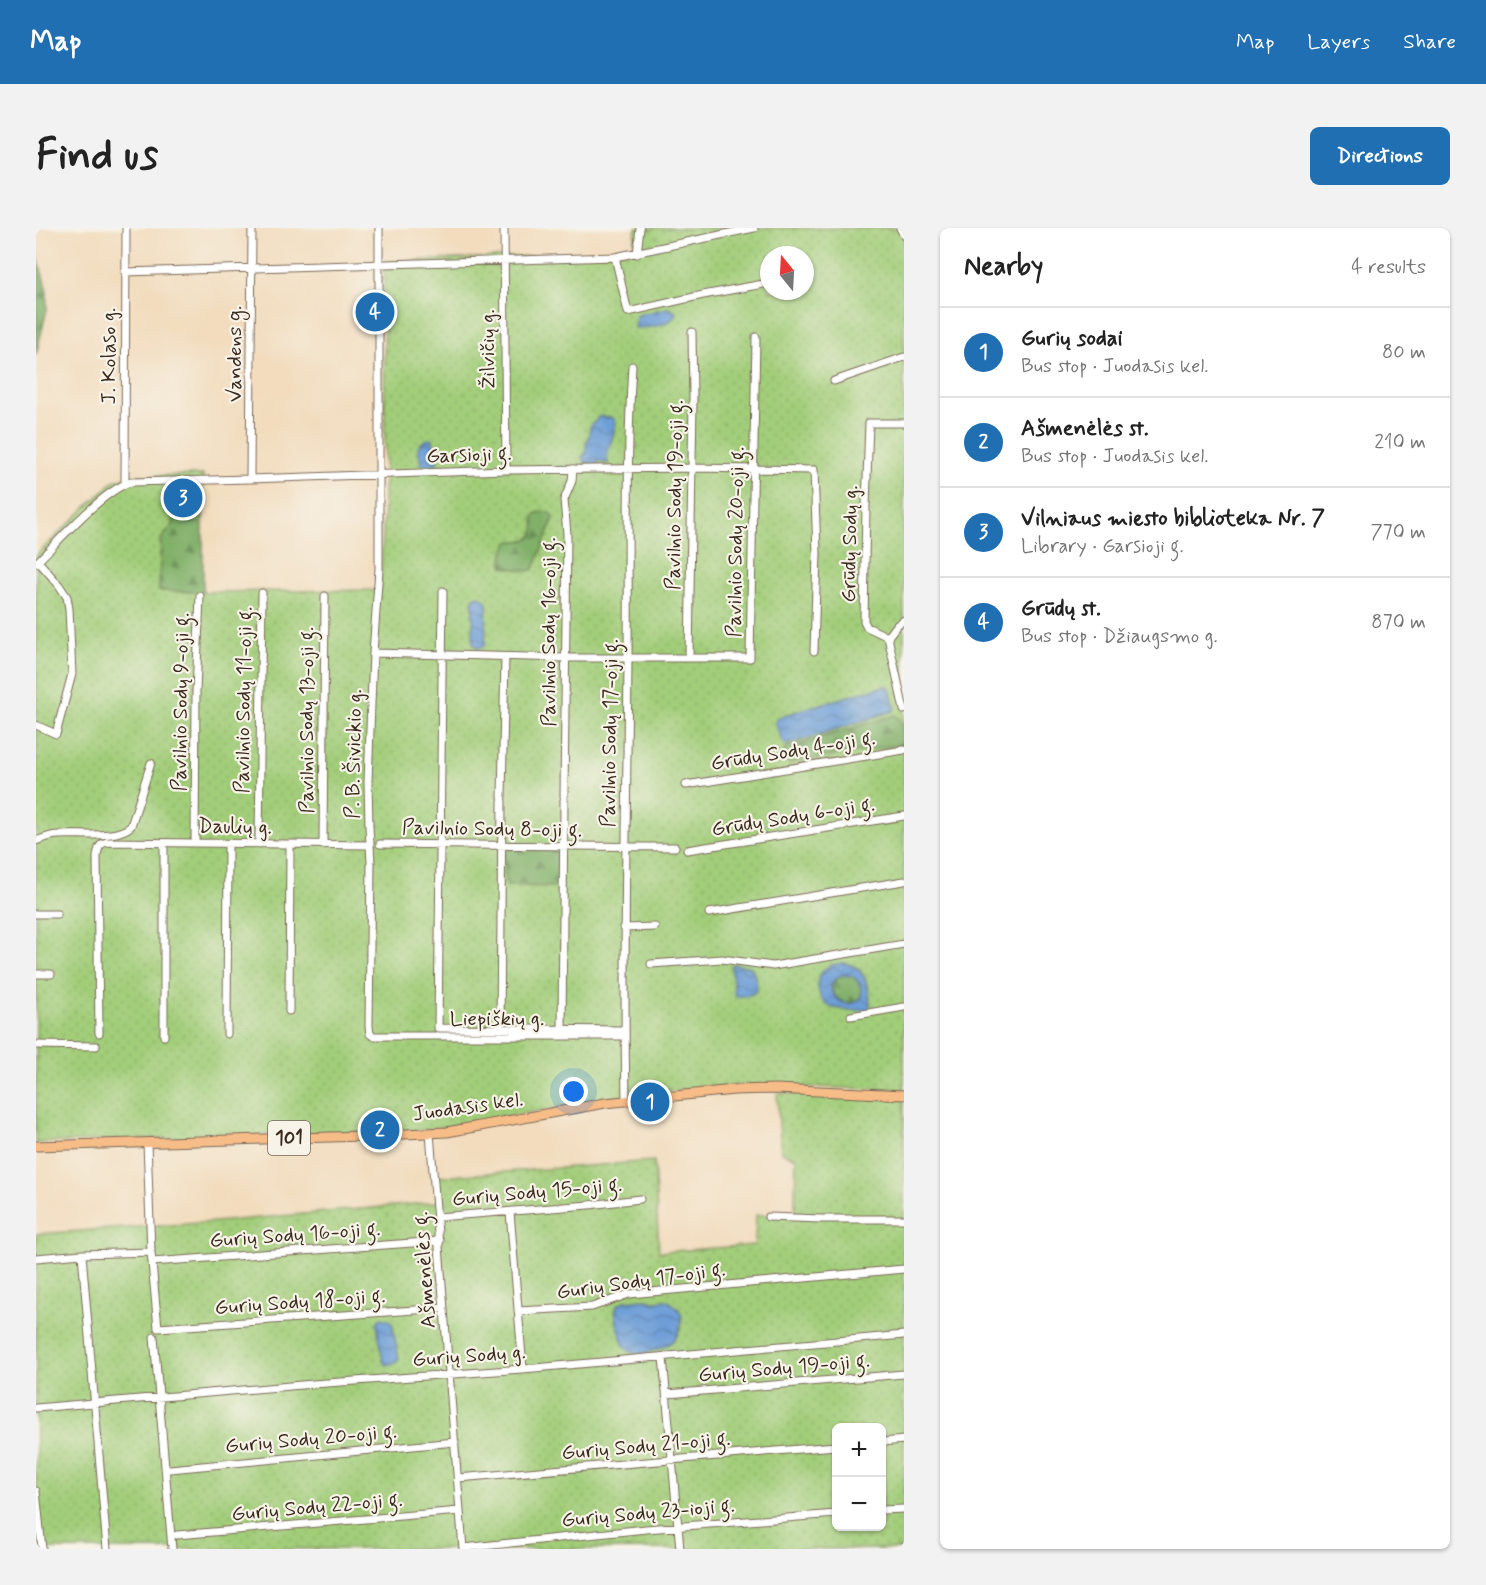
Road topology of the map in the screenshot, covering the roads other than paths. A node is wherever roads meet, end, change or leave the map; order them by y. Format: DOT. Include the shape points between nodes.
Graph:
graph roads {
  1 [pos="126,228"];
  2 [pos="252,228"];
  3 [pos="379,228"];
  4 [pos="504,228"];
  5 [pos="640,228"];
  6 [pos="754,228"];
  7 [pos="900,228"];
  8 [pos="904,236"];
  9 [pos="637,254"];
  10 [pos="615,257"];
  11 [pos="504,261"];
  12 [pos="378,265"];
  13 [pos="252,268"];
  14 [pos="125,272"];
  15 [pos="760,285"];
  16 [pos="692,332"];
  17 [pos="756,337"];
  18 [pos="904,357"];
  19 [pos="632,366"];
  20 [pos="834,381"];
  21 [pos="904,423"];
  22 [pos="692,468"];
  23 [pos="573,469"];
  24 [pos="630,469"];
  25 [pos="506,470"];
  26 [pos="753,470"];
  27 [pos="379,475"];
  28 [pos="250,479"];
  29 [pos="125,483"];
  30 [pos="37,562"];
  31 [pos="443,591"];
  32 [pos="262,593"];
  33 [pos="200,596"];
  34 [pos="325,596"];
  35 [pos="904,620"];
  36 [pos="888,637"];
  37 [pos="814,651"];
  38 [pos="373,653"];
  39 [pos="443,656"];
  40 [pos="505,657"];
  41 [pos="628,657"];
  42 [pos="566,658"];
  43 [pos="689,658"];
  44 [pos="902,688"];
  45 [pos="904,710"];
  46 [pos="36,725"];
  47 [pos="904,750"];
  48 [pos="152,763"];
  49 [pos="686,785"];
  50 [pos="904,816"];
  51 [pos="36,841"];
  52 [pos="164,843"];
  53 [pos="195,843"];
  54 [pos="228,844"];
  55 [pos="259,844"];
  56 [pos="290,844"];
  57 [pos="380,844"];
  58 [pos="323,845"];
  59 [pos="369,845"];
  60 [pos="440,845"];
  61 [pos="501,846"];
  62 [pos="563,847"];
  63 [pos="675,847"];
  64 [pos="625,848"];
  65 [pos="687,850"];
  66 [pos="904,881"];
  67 [pos="709,913"];
  68 [pos="36,914"];
  69 [pos="57,914"];
  70 [pos="655,927"];
  71 [pos="624,928"];
  72 [pos="904,944"];
  73 [pos="651,963"];
  74 [pos="36,974"];
  75 [pos="51,974"];
  76 [pos="904,1007"];
  77 [pos="289,1011"];
  78 [pos="851,1016"];
  79 [pos="500,1029"];
  80 [pos="562,1030"];
  81 [pos="99,1033"];
  82 [pos="624,1033"];
  83 [pos="226,1034"];
  84 [pos="370,1034"];
  85 [pos="164,1036"];
  86 [pos="36,1045"];
  87 [pos="96,1046"];
  88 [pos="904,1095"];
  89 [pos="626,1101"];
  90 [pos="430,1133"];
  91 [pos="147,1142"];
  92 [pos="36,1146"];
  93 [pos="640,1199"];
  94 [pos="510,1212"];
  95 [pos="437,1217"];
  96 [pos="768,1217"];
  97 [pos="904,1219"];
  98 [pos="440,1241"];
  99 [pos="151,1252"];
  100 [pos="82,1254"];
  101 [pos="36,1257"];
  102 [pos="152,1262"];
  103 [pos="904,1269"];
  104 [pos="444,1308"];
  105 [pos="518,1311"];
  106 [pos="904,1335"];
  107 [pos="154,1337"];
  108 [pos="663,1357"];
  109 [pos="523,1369"];
  110 [pos="904,1374"];
  111 [pos="449,1375"];
  112 [pos="667,1394"];
  113 [pos="158,1398"];
  114 [pos="94,1403"];
  115 [pos="36,1408"];
  116 [pos="904,1440"];
  117 [pos="455,1442"];
  118 [pos="886,1442"];
  119 [pos="832,1446"];
  120 [pos="673,1461"];
  121 [pos="170,1469"];
  122 [pos="458,1478"];
  123 [pos="36,1491"];
  124 [pos="904,1509"];
  125 [pos="886,1510"];
  126 [pos="460,1511"];
  127 [pos="832,1514"];
  128 [pos="678,1526"];
  129 [pos="177,1535"];
  130 [pos="463,1548"];
  131 [pos="42,1549"];
  132 [pos="107,1549"];
  133 [pos="172,1549"];
  134 [pos="680,1549"];
  1 -- 14 [label="street, J. Kolaso g."];
  2 -- 13 [label="street, Vandens g."];
  3 -- 12 [label="street, P. B. Šivickio g."];
  4 -- 11 [label="street, Žilvičių g."];
  5 -- 9 [label="street"];
  6 -- 9 [label="street"];
  7 -- 8 [label="street"];
  9 -- 10 [label="street"];
  10 -- 11 [label="street"];
  10 -- 15 [label="street" via="628,312"];
  11 -- 12 [label="street"];
  11 -- 25 [label="street, Žilvičių g."];
  12 -- 13 [label="street"];
  12 -- 27 [label="street, P. B. Šivickio g."];
  13 -- 14 [label="street"];
  13 -- 28 [label="street, Vandens g."];
  14 -- 29 [label="street, J. Kolaso g."];
  16 -- 22 [label="street, Pavilnio Sodų 19-oji g."];
  17 -- 26 [label="street, Pavilnio Sodų 20-oji g."];
  18 -- 20 [label="street"];
  19 -- 24 [label="street, Pavilnio Sodų 17-oji g."];
  21 -- 36 [label="street, Grūdų Sodų g." via="869,423 864,621 867,627"];
  22 -- 24 [label="street, Garsioji g."];
  22 -- 26 [label="street, Garsioji g."];
  22 -- 43 [label="street, Pavilnio Sodų 19-oji g."];
  23 -- 24 [label="street, Garsioji g."];
  23 -- 25 [label="street, Garsioji g."];
  23 -- 42 [label="street, Pavilnio Sodų 16-oji g." via="564,500"];
  24 -- 41 [label="street, Pavilnio Sodų 17-oji g."];
  25 -- 27 [label="street, Garsioji g."];
  26 -- 37 [label="street, Garsioji g." via="814,471"];
  26 -- 43 [label="street, Pavilnio Sodų 20-oji g." via="750,658"];
  27 -- 28 [label="street, Garsioji g."];
  27 -- 38 [label="street, P. B. Šivickio g." via="379,569"];
  28 -- 29 [label="street, Garsioji g."];
  29 -- 30 [label="street" via="98,503"];
  30 -- 46 [label="street" via="67,597 72,674 56,734"];
  31 -- 39 [label="street"];
  32 -- 55 [label="street, Pavilnio Sodų 11-oji g."];
  33 -- 53 [label="street, Pavilnio Sodų 9-oji g."];
  34 -- 58 [label="street, Pavilnio Sodų 13-oji g."];
  35 -- 36 [label="street"];
  36 -- 44 [label="street"];
  38 -- 39 [label="street, Pavilnio Sodų 20-oji g."];
  38 -- 59 [label="street, P. B. Šivickio g."];
  39 -- 40 [label="street, Pavilnio Sodų 20-oji g."];
  39 -- 60 [label="street"];
  40 -- 42 [label="street, Pavilnio Sodų 20-oji g."];
  40 -- 61 [label="street"];
  41 -- 42 [label="street, Pavilnio Sodų 20-oji g."];
  41 -- 43 [label="street, Pavilnio Sodų 20-oji g."];
  41 -- 64 [label="street, Pavilnio Sodų 17-oji g."];
  42 -- 62 [label="street, Pavilnio Sodų 16-oji g."];
  44 -- 45 [label="street"];
  47 -- 49 [label="street, Grūdų Sodų 4-oji g."];
  48 -- 51 [label="street" via="126,831 58,835"];
  50 -- 65 [label="street, Grūdų Sodų 6-oji g."];
  52 -- 53 [label="street, Daulių g."];
  52 -- 81 [label="street, Daulių g." via="108,842 98,849"];
  52 -- 85 [label="street"];
  53 -- 54 [label="street, Daulių g."];
  54 -- 55 [label="street, Daulių g."];
  54 -- 83 [label="street"];
  55 -- 56 [label="street, Daulių g."];
  56 -- 58 [label="street, Daulių g."];
  56 -- 77 [label="street"];
  57 -- 60 [label="street, Pavilnio Sodų 8-oji g."];
  58 -- 59 [label="street, Daulių g."];
  59 -- 84 [label="street, P. B. Šivickio g."];
  60 -- 61 [label="street, Pavilnio Sodų 8-oji g."];
  60 -- 79 [label="street" via="438,1028"];
  61 -- 62 [label="street, Pavilnio Sodų 8-oji g."];
  61 -- 79 [label="street"];
  62 -- 64 [label="street, Pavilnio Sodų 8-oji g."];
  62 -- 80 [label="street, Pavilnio Sodų 16-oji g."];
  63 -- 64 [label="street, Pavilnio Sodų 8-oji g."];
  64 -- 71 [label="street, Pavilnio Sodų 17-oji g."];
  66 -- 67 [label="street"];
  68 -- 69 [label="street"];
  70 -- 71 [label="street"];
  71 -- 82 [label="street, Pavilnio Sodų 17-oji g."];
  72 -- 73 [label="street" via="773,966 722,959"];
  74 -- 75 [label="street"];
  76 -- 78 [label="street"];
  79 -- 80 [label="street"];
  80 -- 82 [label="street"];
  82 -- 84 [label="street, Liepiškių g."];
  82 -- 89 [label="street, Pavilnio Sodų 17-oji g."];
  86 -- 87 [label="street"];
  88 -- 89 [label="main road, Juodasis kel. / 101" via="752,1089"];
  89 -- 90 [label="main road, Juodasis kel. / 101"];
  90 -- 91 [label="main road, Juodasis kel. / 101"];
  90 -- 95 [label="street, Ašmenėlės g."];
  91 -- 92 [label="main road, Juodasis kel. / 101"];
  91 -- 99 [label="street"];
  93 -- 94 [label="street, Gurių Sodų 15-oji g."];
  94 -- 95 [label="street, Gurių Sodų 15-oji g."];
  94 -- 105 [label="street"];
  95 -- 98 [label="street, Ašmenėlės g."];
  96 -- 97 [label="street"];
  98 -- 102 [label="street, Gurių Sodų 16-oji g."];
  98 -- 104 [label="street, Ašmenėlės g."];
  99 -- 100 [label="street"];
  99 -- 102 [label="street"];
  100 -- 101 [label="street"];
  100 -- 114 [label="street"];
  102 -- 104 [label="street, Gurių Sodų 18-oji g." via="158,1328"];
  103 -- 105 [label="street, Gurių Sodų 17-oji g." via="629,1294 592,1307"];
  104 -- 111 [label="street, Ašmenėlės g."];
  105 -- 109 [label="street"];
  106 -- 108 [label="street, Gurių Sodų g."];
  107 -- 113 [label="street"];
  108 -- 109 [label="street, Gurių Sodų g."];
  108 -- 112 [label="street"];
  109 -- 111 [label="street, Gurių Sodų g."];
  110 -- 112 [label="street, Gurių Sodų 19-oji g."];
  111 -- 113 [label="street, Gurių Sodų g."];
  111 -- 117 [label="street, Ašmenėlės g."];
  112 -- 120 [label="street"];
  113 -- 114 [label="street, Gurių Sodų g."];
  113 -- 133 [label="street"];
  114 -- 115 [label="street, Gurių Sodų g."];
  114 -- 132 [label="street"];
  116 -- 118 [label="street"];
  117 -- 121 [label="street, Gurių Sodų 20-oji g."];
  117 -- 122 [label="street, Ašmenėlės g."];
  119 -- 120 [label="street, Gurių Sodų 21-oji g."];
  120 -- 122 [label="street, Gurių Sodų 21-oji g."];
  120 -- 128 [label="street"];
  122 -- 126 [label="street, Ašmenėlės g."];
  123 -- 131 [label="street"];
  124 -- 125 [label="street"];
  126 -- 129 [label="street, Gurių Sodų 22-oji g."];
  126 -- 130 [label="street, Ašmenėlės g."];
  127 -- 128 [label="street, Gurių Sodų 23-ioji g."];
  128 -- 130 [label="street, Gurių Sodų 23-ioji g."];
  128 -- 134 [label="street"];
}
